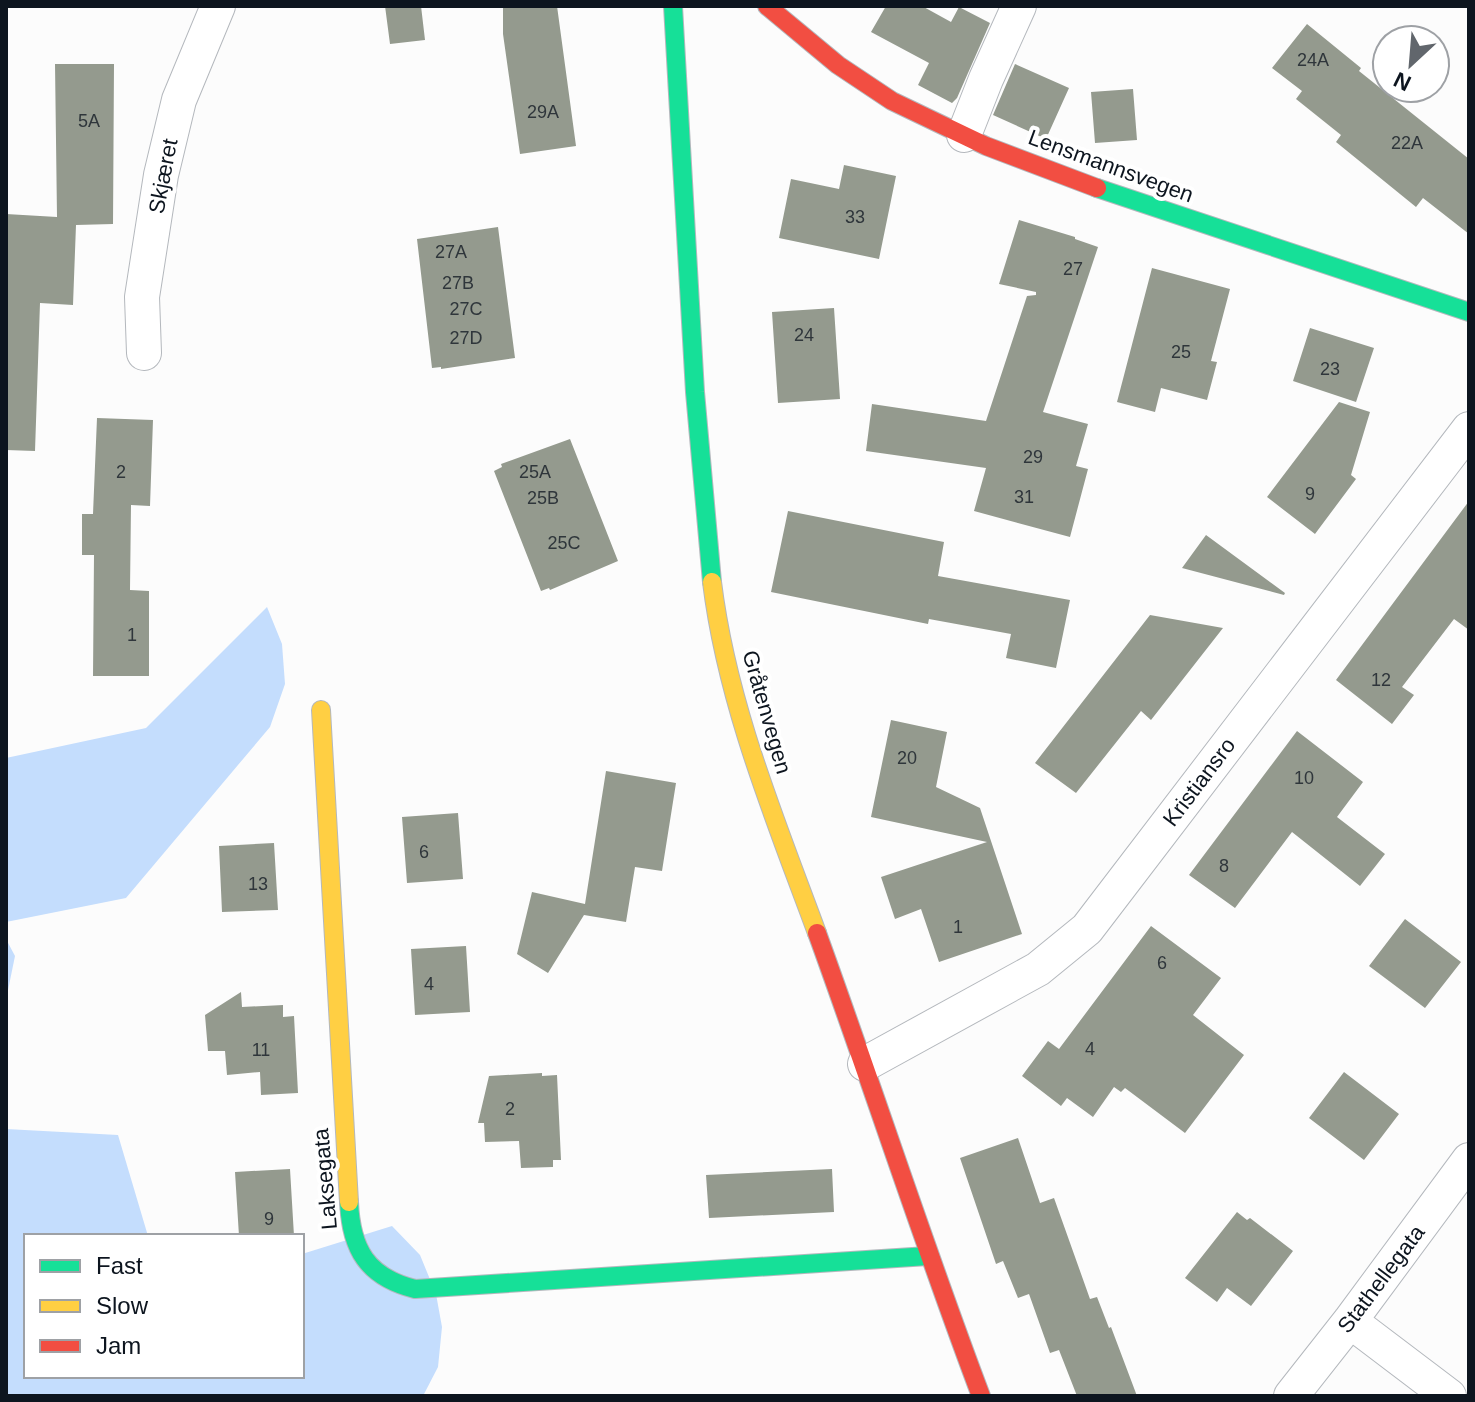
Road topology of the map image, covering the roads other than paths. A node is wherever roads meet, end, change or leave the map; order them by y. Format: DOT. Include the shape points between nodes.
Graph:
graph roads {
  1 [pos="218,6"];
  2 [pos="673,6"];
  3 [pos="767,6"];
  4 [pos="1019,6"];
  5 [pos="964,135"];
  6 [pos="1469,312"];
  7 [pos="144,353"];
  8 [pos="1469,429"];
  9 [pos="321,710"];
  10 [pos="865,1064"];
  11 [pos="1469,1160"];
  12 [pos="928,1256"];
  13 [pos="1350,1321"];
  14 [pos="981,1396"];
  15 [pos="1291,1396"];
  16 [pos="1449,1396"];
  1 -- 7 [label="street, Skjæret" via="179,100 161,175 142,297"];
  2 -- 10 [label="street, Gråtenvegen" via="695,392 715,603 756,767"];
  3 -- 5 [label="street, Lensmannsvegen" via="861,83"];
  4 -- 5 [label="street"];
  5 -- 6 [label="street, Lensmannsvegen" via="1213,229"];
  8 -- 10 [label="street, Kristiansro" via="1087,929 1038,969"];
  9 -- 12 [label="street, Laksegata" via="350,1223 357,1248 372,1269 391,1284 415,1289"];
  10 -- 12 [label="street, Gråtenvegen"];
  11 -- 13 [label="street, Stathellegata"];
  12 -- 14 [label="street, Gråtenvegen"];
  13 -- 15 [label="street, Stathellegata"];
  13 -- 16 [label="street"];
}
